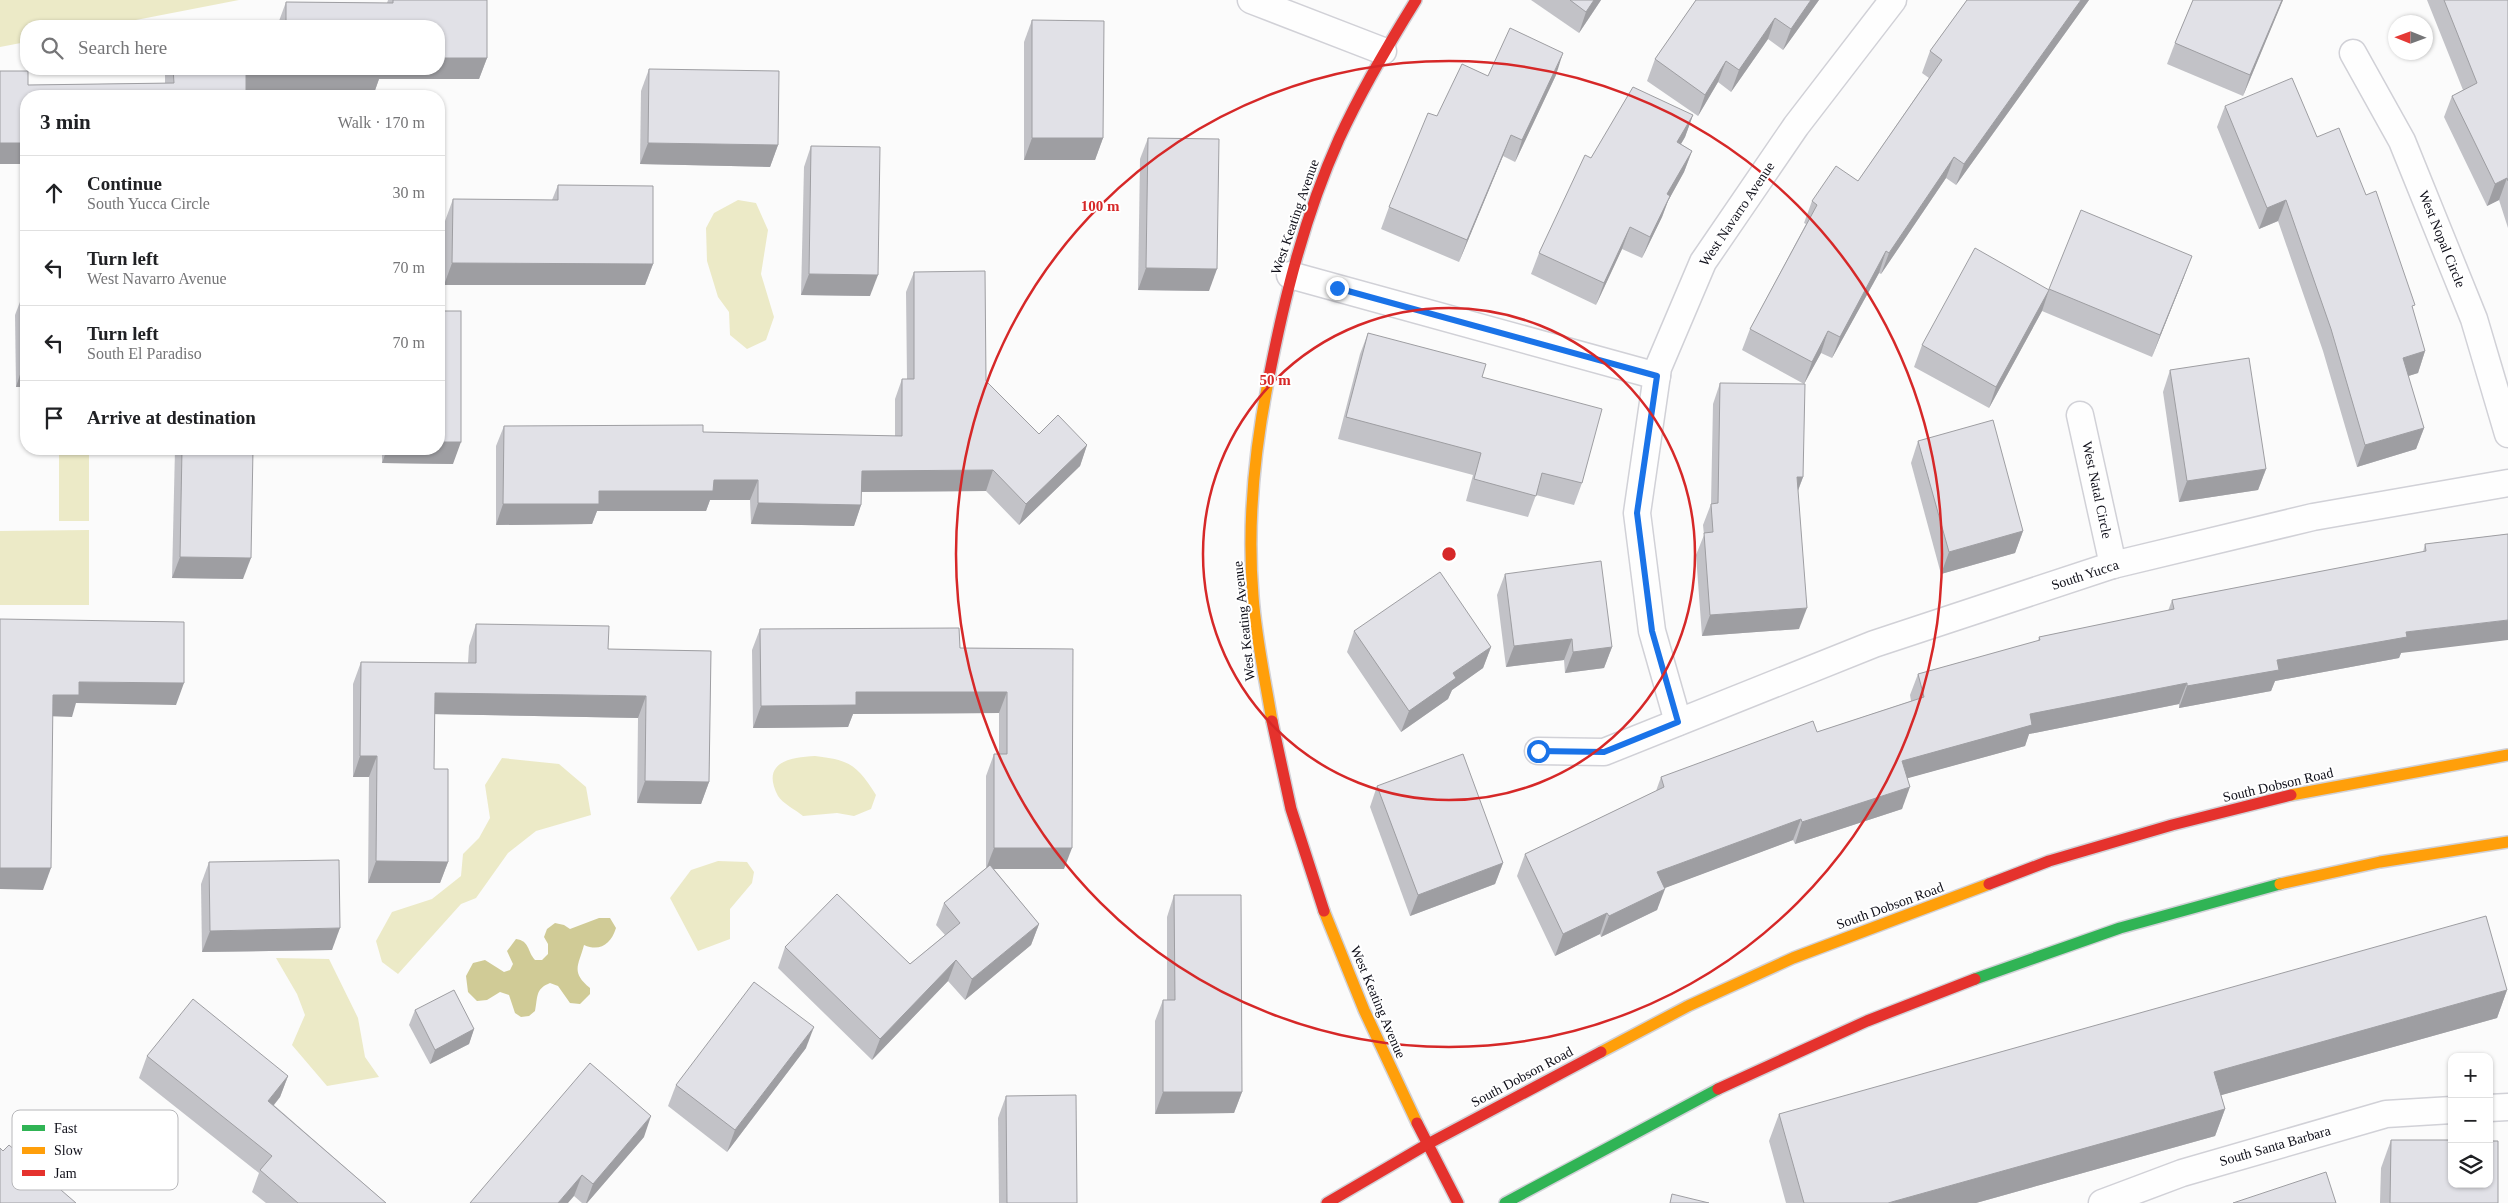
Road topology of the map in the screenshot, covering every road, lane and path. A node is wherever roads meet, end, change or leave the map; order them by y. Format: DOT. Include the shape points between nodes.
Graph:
graph roads {
  1 [pos="1251,0"];
  2 [pos="1416,0"];
  3 [pos="1893,0"];
  4 [pos="1383,51"];
  5 [pos="2353,53"];
  6 [pos="1290,275"];
  7 [pos="1657,376"];
  8 [pos="2080,415"];
  9 [pos="2508,434"];
  10 [pos="2508,483"];
  11 [pos="2113,565"];
  12 [pos="1678,722"];
  13 [pos="1538,751"];
  14 [pos="2508,755"];
  15 [pos="2508,842"];
  16 [pos="2508,1107"];
  17 [pos="2493,1108"];
  18 [pos="2448,1110"];
  19 [pos="1426,1145"];
  20 [pos="1327,1203"];
  21 [pos="1458,1203"];
  22 [pos="1505,1203"];
  23 [pos="2102,1203"];
  1 -- 4 [label="street"];
  2 -- 4 [label="main road, West Keating Avenue"];
  3 -- 7 [label="street, West Navarro Avenue" via="1796,126 1703,262"];
  4 -- 6 [label="main road, West Keating Avenue" via="1325,169"];
  5 -- 9 [label="street, West Nopal Circle" via="2402,140 2474,319"];
  6 -- 7 [label="street"];
  6 -- 19 [label="main road, West Keating Avenue" via="1274,343 1257,442 1251,524 1252,583 1262,664 1278,754 1311,873 1340,952"];
  7 -- 12 [label="street, West Navarro Avenue" via="1637,513 1652,631"];
  8 -- 11 [label="street, West Natal Circle"];
  10 -- 11 [label="street, South Yucca" via="2313,517"];
  11 -- 12 [label="street, South Yucca" via="1874,644"];
  12 -- 13 [label="street, South Yucca" via="1604,752"];
  14 -- 19 [label="main road, South Dobson Road" via="2287,796 2050,861 1793,958 1688,1006"];
  15 -- 22 [label="main road" via="2380,862 2238,895 2104,934 1980,976 1820,1042 1702,1096"];
  16 -- 17 [label="street"];
  18 -- 23 [label="street, South Santa Barbara" via="2386,1114 2182,1173"];
  19 -- 20 [label="main road, South Dobson Road"];
  19 -- 21 [label="main road, West Keating Avenue"];
}
